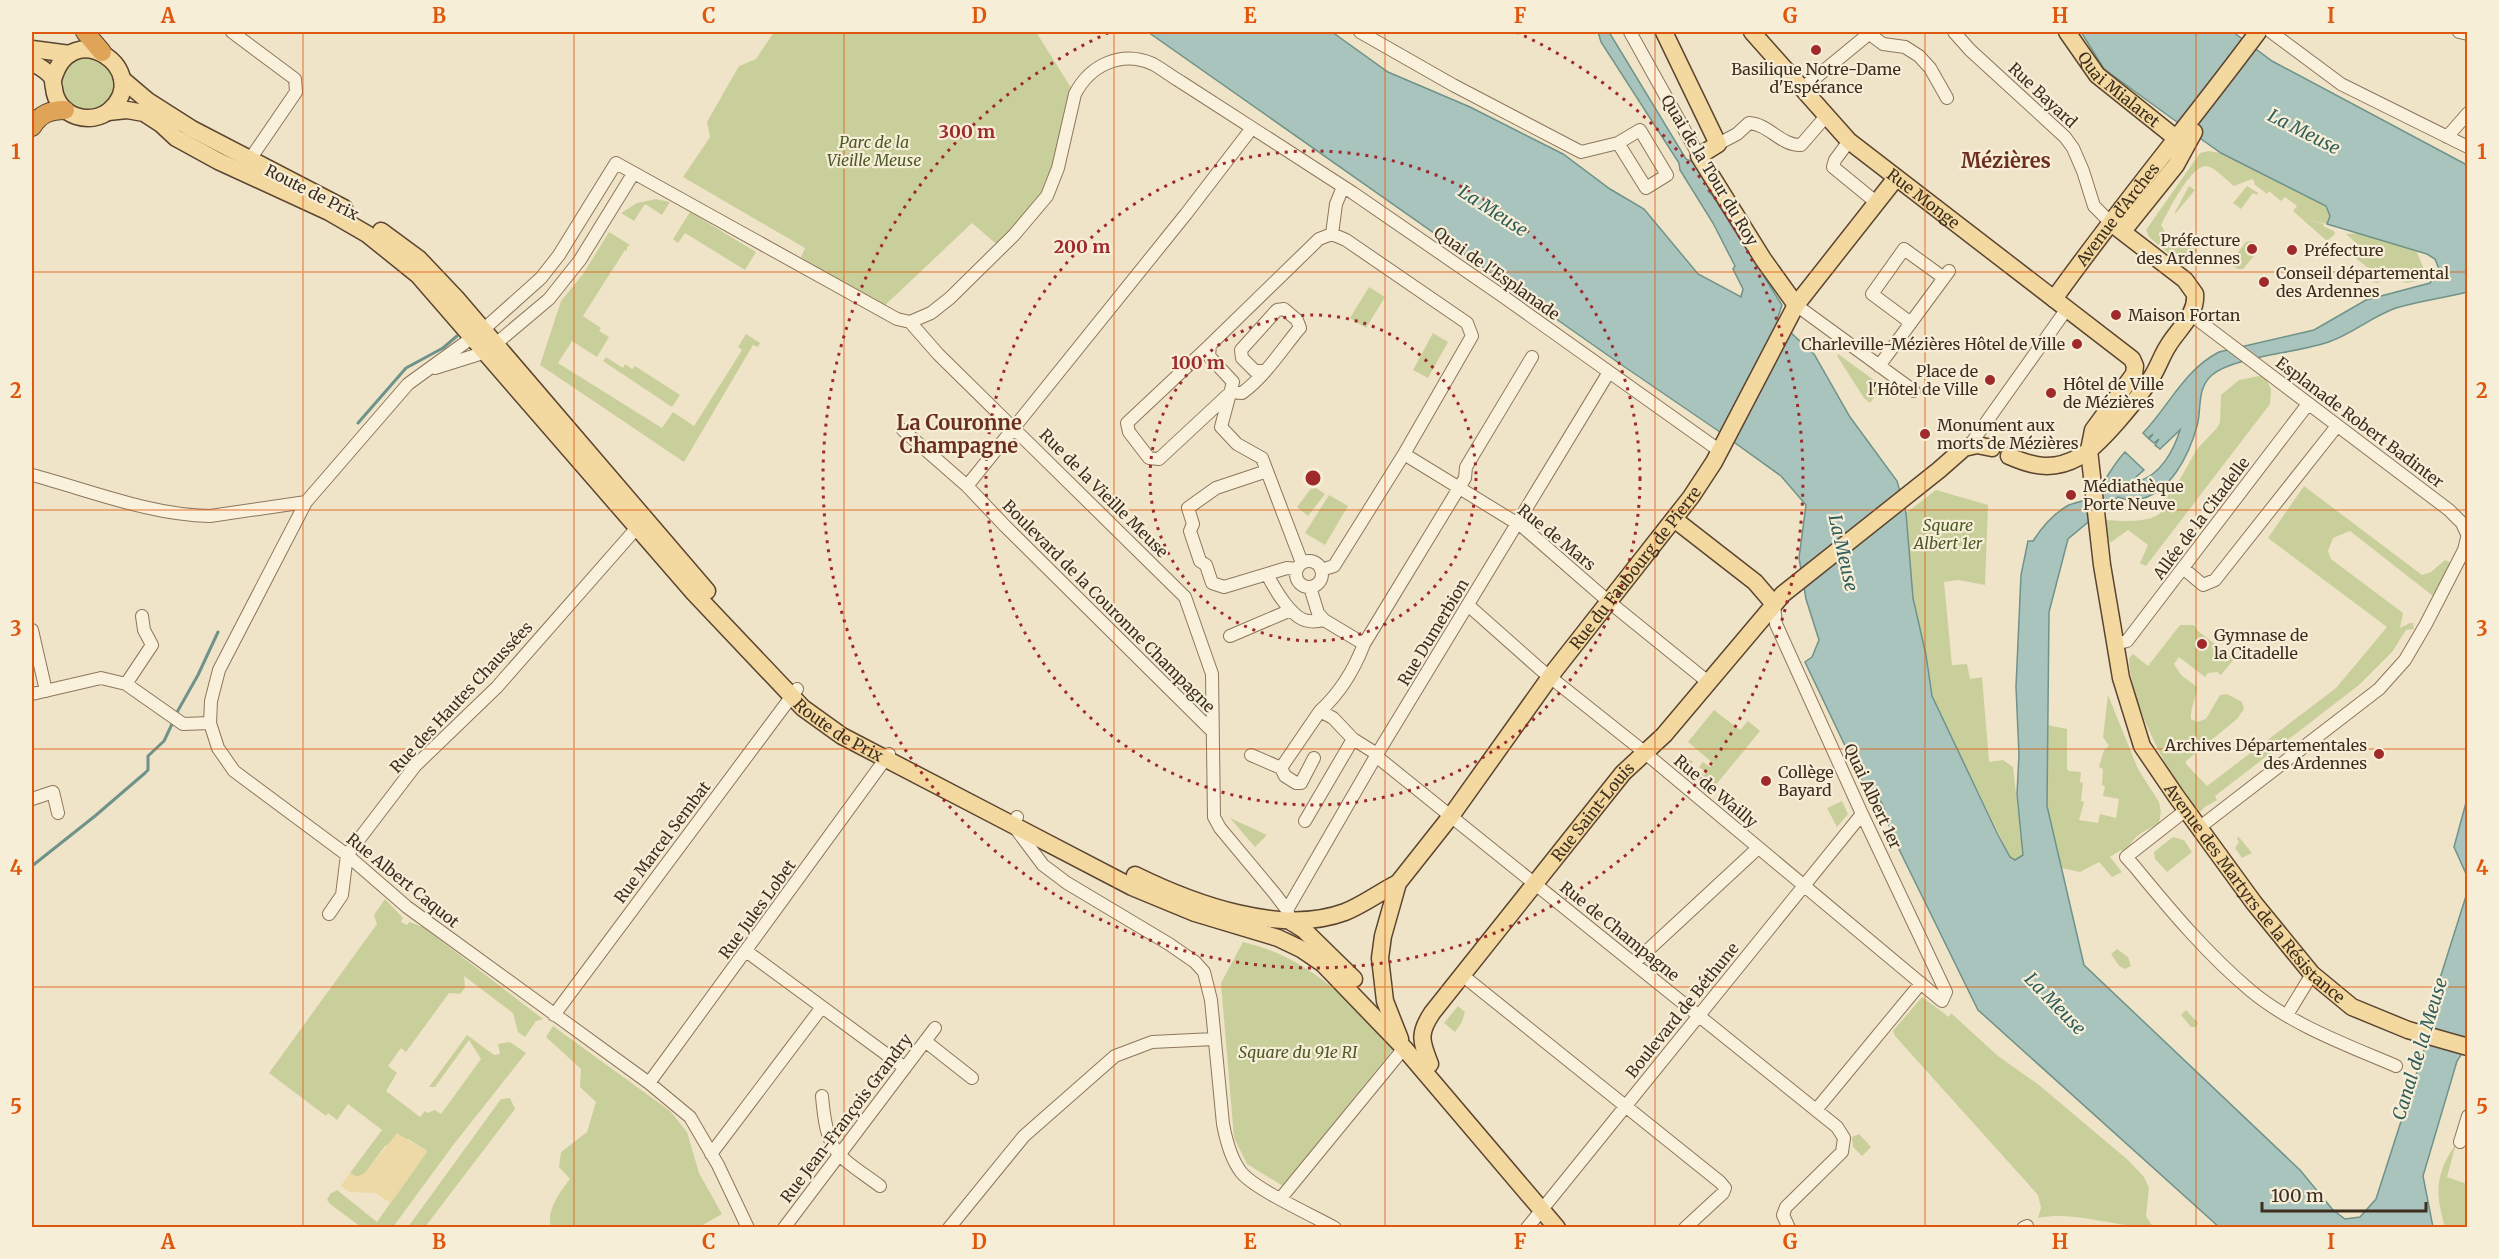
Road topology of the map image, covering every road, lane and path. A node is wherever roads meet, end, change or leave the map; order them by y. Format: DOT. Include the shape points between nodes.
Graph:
graph roads {
  1 [pos="85,32"];
  2 [pos="232,32"];
  3 [pos="1363,32"];
  4 [pos="1630,32"];
  5 [pos="1664,32"];
  6 [pos="1752,32"];
  7 [pos="1869,32"];
  8 [pos="1954,32"];
  9 [pos="2067,32"];
  10 [pos="2459,32"];
  11 [pos="2264,34"];
  12 [pos="2468,34"];
  13 [pos="32,49"];
  14 [pos="102,52"];
  15 [pos="70,54"];
  16 [pos="32,62"];
  17 [pos="122,79"];
  18 [pos="53,80"];
  19 [pos="1803,88"];
  20 [pos="1947,99"];
  21 [pos="65,110"];
  22 [pos="108,112"];
  23 [pos="2468,113"];
  24 [pos="1827,115"];
  25 [pos="32,127"];
  26 [pos="1252,128"];
  27 [pos="2184,136"];
  28 [pos="2447,137"];
  29 [pos="1849,141"];
  30 [pos="1618,143"];
  31 [pos="1718,144"];
  32 [pos="2468,147"];
  33 [pos="1700,156"];
  34 [pos="616,163"];
  35 [pos="246,166"];
  36 [pos="633,174"];
  37 [pos="1896,178"];
  38 [pos="1343,187"];
  39 [pos="1877,203"];
  40 [pos="2117,227"];
  41 [pos="1332,234"];
  42 [pos="1796,305"];
  43 [pos="2060,305"];
  44 [pos="2190,314"];
  45 [pos="910,322"];
  46 [pos="1911,323"];
  47 [pos="478,333"];
  48 [pos="1210,345"];
  49 [pos="491,348"];
  50 [pos="1532,357"];
  51 [pos="1879,366"];
  52 [pos="1264,371"];
  53 [pos="423,372"];
  54 [pos="1609,372"];
  55 [pos="1914,391"];
  56 [pos="1231,392"];
  57 [pos="2308,404"];
  58 [pos="2337,426"];
  59 [pos="1013,427"];
  60 [pos="903,430"];
  61 [pos="1980,443"];
  62 [pos="2089,450"];
  63 [pos="1720,451"];
  64 [pos="1404,454"];
  65 [pos="2009,456"];
  66 [pos="2053,467"];
  67 [pos="1267,471"];
  68 [pos="32,474"];
  69 [pos="2092,477"];
  70 [pos="968,486"];
  71 [pos="1459,488"];
  72 [pos="306,502"];
  73 [pos="1674,519"];
  74 [pos="641,522"];
  75 [pos="1517,523"];
  76 [pos="2467,534"];
  77 [pos="1299,566"];
  78 [pos="2183,568"];
  79 [pos="1321,570"];
  80 [pos="1267,574"];
  81 [pos="1310,587"];
  82 [pos="1608,602"];
  83 [pos="1774,604"];
  84 [pos="1468,606"];
  85 [pos="1291,610"];
  86 [pos="142,616"];
  87 [pos="1324,620"];
  88 [pos="32,630"];
  89 [pos="1230,636"];
  90 [pos="1364,644"];
  91 [pos="2115,644"];
  92 [pos="1550,677"];
  93 [pos="1708,682"];
  94 [pos="126,684"];
  95 [pos="46,691"];
  96 [pos="794,692"];
  97 [pos="32,694"];
  98 [pos="1320,711"];
  99 [pos="210,723"];
  100 [pos="1212,731"];
  101 [pos="1353,739"];
  102 [pos="1646,754"];
  103 [pos="1251,755"];
  104 [pos="1376,755"];
  105 [pos="888,757"];
  106 [pos="1314,758"];
  107 [pos="1281,768"];
  108 [pos="32,799"];
  109 [pos="2187,810"];
  110 [pos="58,813"];
  111 [pos="1862,814"];
  112 [pos="1450,816"];
  113 [pos="1015,821"];
  114 [pos="1305,821"];
  115 [pos="2200,827"];
  116 [pos="1758,848"];
  117 [pos="347,855"];
  118 [pos="1398,883"];
  119 [pos="1535,884"];
  120 [pos="1804,886"];
  121 [pos="329,914"];
  122 [pos="1288,916"];
  123 [pos="1234,924"];
  124 [pos="746,951"];
  125 [pos="1322,958"];
  126 [pos="1634,963"];
  127 [pos="2312,974"];
  128 [pos="1462,975"];
  129 [pos="1921,983"];
  130 [pos="1942,1001"];
  131 [pos="822,1007"];
  132 [pos="554,1015"];
  133 [pos="2287,1015"];
  134 [pos="1699,1016"];
  135 [pos="1394,1023"];
  136 [pos="935,1028"];
  137 [pos="1214,1040"];
  138 [pos="925,1041"];
  139 [pos="2468,1047"];
  140 [pos="1404,1048"];
  141 [pos="1430,1064"];
  142 [pos="2397,1066"];
  143 [pos="905,1068"];
  144 [pos="972,1078"];
  145 [pos="649,1083"];
  146 [pos="822,1096"];
  147 [pos="1626,1106"];
  148 [pos="1816,1110"];
  149 [pos="2468,1116"];
  150 [pos="2460,1142"];
  151 [pos="711,1154"];
  152 [pos="839,1156"];
  153 [pos="880,1186"];
  154 [pos="1281,1198"];
  155 [pos="1544,1206"];
  156 [pos="748,1227"];
  157 [pos="784,1227"];
  158 [pos="949,1227"];
  159 [pos="1335,1227"];
  160 [pos="1527,1227"];
  161 [pos="1557,1227"];
  162 [pos="1569,1227"];
  163 [pos="1685,1227"];
  164 [pos="1789,1227"];
  1 -- 14 [label="highway"];
  2 -- 35 [label="street" via="296,79 297,92"];
  3 -- 30 [label="street" via="1453,85 1581,152"];
  4 -- 33 [label="street, Quai de la Tour du Roy"];
  5 -- 31 [label="main road"];
  6 -- 19 [label="main road, Rue Monge"];
  7 -- 19 [label="street"];
  7 -- 20 [label="street" via="1883,44 1905,47 1919,56"];
  8 -- 40 [label="street, Rue Bayard" via="2065,137 2083,171 2094,206"];
  9 -- 27 [label="main road, Quai Mialaret" via="2097,75"];
  10 -- 12 [label="street"];
  11 -- 27 [label="main road, Avenue d'Arches"];
  11 -- 28 [label="street" via="2341,84"];
  13 -- 15 [label="main road"];
  14 -- 15 [label="main road" via="91,49"];
  14 -- 17 [label="main road, Route de Prix" via="112,58"];
  15 -- 18 [label="main road"];
  16 -- 18 [label="main road"];
  17 -- 22 [label="main road" via="120,97"];
  17 -- 35 [label="main road, Route de Prix" via="148,101"];
  18 -- 21 [label="main road" via="58,101"];
  19 -- 24 [label="main road, Rue Monge"];
  21 -- 22 [label="main road, Route de Prix" via="85,118"];
  21 -- 25 [label="highway" via="45,113"];
  22 -- 35 [label="main road, Route de Prix" via="144,113 176,138"];
  23 -- 28 [label="street"];
  24 -- 29 [label="main road, Rue Monge"];
  24 -- 31 [label="street" via="1801,145 1792,145 1759,124 1749,123"];
  26 -- 38 [label="street, Quai de l'Esplanade"];
  26 -- 45 [label="street, Quai de l'Esplanade" via="1153,64 1119,58 1102,65 1081,82 1075,94 1058,168 1047,196 950,298 926,316"];
  26 -- 59 [label="street"];
  27 -- 40 [label="main road, Avenue d'Arches"];
  28 -- 32 [label="street"];
  29 -- 37 [label="main road, Rue Monge"];
  29 -- 39 [label="street" via="1833,167"];
  30 -- 30 [label="street" via="1646,188 1667,175 1640,129"];
  31 -- 33 [label="main road"];
  33 -- 42 [label="main road, Quai de la Tour du Roy"];
  34 -- 36 [label="street, Rue de la Vieille Meuse"];
  34 -- 47 [label="street, Rue Albert Caquot" via="541,278"];
  35 -- 47 [label="main road, Route de Prix" via="331,200 368,222 419,259"];
  36 -- 45 [label="street, Rue de la Vieille Meuse" via="897,319"];
  36 -- 49 [label="street" via="580,260 549,299"];
  37 -- 39 [label="main road, Rue du Faubourg de Pierre"];
  37 -- 43 [label="main road, Rue Monge"];
  38 -- 41 [label="street"];
  38 -- 54 [label="street, Quai de l'Esplanade"];
  39 -- 42 [label="main road, Rue du Faubourg de Pierre"];
  40 -- 43 [label="main road, Avenue d'Arches"];
  40 -- 44 [label="main road" via="2185,280 2196,301"];
  41 -- 48 [label="street" via="1319,239"];
  41 -- 64 [label="street" via="1467,323 1472,331 1471,340"];
  42 -- 51 [label="street"];
  42 -- 63 [label="main road, Rue du Faubourg de Pierre"];
  43 -- 61 [label="street" via="2055,325"];
  43 -- 62 [label="main road, Rue Monge" via="2129,356 2135,366 2134,374 2093,430"];
  44 -- 57 [label="street, Esplanade Robert Badinter"];
  44 -- 62 [label="main road" via="2153,375"];
  45 -- 59 [label="street, Rue de la Vieille Meuse"];
  46 -- 46 [label="street" via="1946,274 1904,249 1872,294"];
  46 -- 51 [label="street"];
  47 -- 49 [label="main road, Route de Prix"];
  47 -- 53 [label="street, Rue Albert Caquot"];
  48 -- 56 [label="street" via="1209,356 1233,382"];
  48 -- 56 [label="street" via="1127,423 1129,432 1149,458 1159,459"];
  49 -- 53 [label="street"];
  49 -- 74 [label="main road, Route de Prix"];
  50 -- 71 [label="street" via="1466,467"];
  51 -- 55 [label="street"];
  52 -- 52 [label="street" via="1300,328 1298,320 1284,309 1277,310 1241,350 1242,358 1255,371"];
  52 -- 56 [label="street" via="1242,393"];
  53 -- 72 [label="street, Rue Albert Caquot" via="382,412"];
  54 -- 63 [label="street, Quai de l'Esplanade"];
  54 -- 75 [label="street, Rue Dumerbion"];
  56 -- 67 [label="street" via="1221,427 1237,444 1262,458"];
  57 -- 58 [label="street, Esplanade Robert Badinter"];
  57 -- 78 [label="street, Allée de la Citadelle"];
  58 -- 76 [label="street, Esplanade Robert Badinter" via="2449,510"];
  58 -- 78 [label="street" via="2215,580 2203,585"];
  59 -- 70 [label="street"];
  59 -- 100 [label="street, Rue de la Vieille Meuse" via="1185,597 1212,674"];
  60 -- 70 [label="street, Boulevard de la Couronne Champagne"];
  61 -- 83 [label="main road, Rue Saint-Louis" via="1958,452"];
  62 -- 66 [label="main road"];
  62 -- 69 [label="main road, Avenue des Martyrs de la Résistance"];
  63 -- 73 [label="main road, Rue du Faubourg de Pierre"];
  64 -- 71 [label="street, Rue de Mars"];
  64 -- 79 [label="street" via="1334,566"];
  65 -- 66 [label="main road"];
  66 -- 69 [label="main road"];
  67 -- 77 [label="street"];
  67 -- 80 [label="street" via="1216,488 1188,508 1193,524 1190,531 1212,583 1224,587"];
  68 -- 72 [label="street" via="124,501 194,516"];
  69 -- 91 [label="main road, Avenue des Martyrs de la Résistance"];
  70 -- 100 [label="street, Boulevard de la Couronne Champagne"];
  71 -- 75 [label="street, Rue de Mars"];
  71 -- 90 [label="street"];
  72 -- 99 [label="street, Rue Albert Caquot" via="219,670"];
  73 -- 82 [label="main road, Rue du Faubourg de Pierre"];
  73 -- 83 [label="main road" via="1755,582"];
  74 -- 96 [label="main road, Route de Prix" via="694,593"];
  74 -- 117 [label="street, Rue des Hautes Chaussées" via="497,687 416,766"];
  75 -- 82 [label="street, Rue de Mars"];
  75 -- 84 [label="street, Rue Dumerbion"];
  76 -- 115 [label="street" via="2464,550 2426,624 2405,660 2379,689"];
  77 -- 79 [label="street" via="1313,561"];
  77 -- 80 [label="street"];
  77 -- 81 [label="street" via="1298,582"];
  78 -- 91 [label="street, Allée de la Citadelle" via="2127,641"];
  79 -- 81 [label="street" via="1321,579"];
  80 -- 85 [label="street"];
  81 -- 87 [label="street"];
  82 -- 92 [label="main road, Rue du Faubourg de Pierre"];
  82 -- 93 [label="street, Rue de Mars"];
  83 -- 93 [label="main road, Rue Saint-Louis"];
  83 -- 111 [label="street, Quai Albert 1er" via="1776,624"];
  84 -- 92 [label="street, Rue de Wailly"];
  84 -- 104 [label="street, Rue Dumerbion"];
  85 -- 87 [label="street" via="1308,622"];
  85 -- 89 [label="street"];
  86 -- 94 [label="street" via="152,645"];
  87 -- 90 [label="street"];
  88 -- 95 [label="street"];
  90 -- 98 [label="street" via="1339,693"];
  91 -- 109 [label="main road, Avenue des Martyrs de la Résistance" via="2142,746"];
  92 -- 102 [label="street, Rue de Wailly"];
  92 -- 112 [label="main road, Rue du Faubourg de Pierre"];
  93 -- 102 [label="main road, Rue Saint-Louis"];
  94 -- 95 [label="street" via="101,678"];
  94 -- 99 [label="street" via="183,724"];
  95 -- 97 [label="street"];
  96 -- 105 [label="main road, Route de Prix" via="803,708 842,736"];
  96 -- 132 [label="street, Rue Marcel Sembat"];
  98 -- 101 [label="street, Rue de Champagne" via="1333,718"];
  98 -- 107 [label="street"];
  99 -- 117 [label="street, Rue Albert Caquot" via="218,748 234,771"];
  100 -- 122 [label="street, Boulevard de la Couronne Champagne" via="1214,817"];
  101 -- 104 [label="street, Rue de Champagne"];
  101 -- 114 [label="street"];
  102 -- 116 [label="street, Rue de Wailly"];
  102 -- 119 [label="main road, Rue Saint-Louis" via="1623,773"];
  103 -- 107 [label="street"];
  104 -- 112 [label="street, Rue de Champagne"];
  104 -- 122 [label="street, Rue Dumerbion"];
  105 -- 113 [label="main road, Route de Prix"];
  105 -- 124 [label="street, Rue Jules Lobet"];
  106 -- 107 [label="street" via="1301,783 1285,776"];
  108 -- 110 [label="street" via="53,792"];
  109 -- 115 [label="main road, Avenue des Martyrs de la Résistance"];
  109 -- 133 [label="street" via="2126,857 2209,952 2252,992"];
  111 -- 120 [label="street, Boulevard de Béthune"];
  111 -- 130 [label="street, Quai Albert 1er" via="1946,992"];
  112 -- 118 [label="main road, Rue du Faubourg de Pierre"];
  112 -- 119 [label="street, Rue de Champagne"];
  113 -- 122 [label="main road, Route de Prix" via="1201,902 1226,910"];
  113 -- 123 [label="main road, Route de Prix" via="1132,886 1195,913"];
  113 -- 137 [label="street" via="1034,855 1050,870 1195,962 1204,972 1211,1000"];
  115 -- 127 [label="main road, Avenue des Martyrs de la Résistance" via="2254,903"];
  116 -- 120 [label="street, Rue de Wailly"];
  116 -- 126 [label="street"];
  117 -- 121 [label="street" via="342,895"];
  117 -- 132 [label="street, Rue Albert Caquot" via="407,907"];
  118 -- 122 [label="main road, Route de Prix" via="1346,911 1321,918"];
  118 -- 135 [label="main road" via="1380,958 1385,1001"];
  119 -- 126 [label="street, Rue de Champagne"];
  119 -- 128 [label="main road, Rue Saint-Louis"];
  120 -- 129 [label="street, Rue de Wailly"];
  120 -- 134 [label="street, Boulevard de Béthune"];
  122 -- 123 [label="main road" via="1283,928 1277,929"];
  122 -- 125 [label="main road, Route de Prix" via="1304,930"];
  123 -- 125 [label="main road, Route de Prix"];
  124 -- 131 [label="street"];
  124 -- 145 [label="street, Rue Jules Lobet"];
  125 -- 135 [label="main road"];
  125 -- 140 [label="main road"];
  126 -- 134 [label="street, Rue de Champagne"];
  127 -- 133 [label="street"];
  127 -- 139 [label="main road, Avenue des Martyrs de la Résistance" via="2352,1007 2408,1030"];
  128 -- 141 [label="main road, Rue Saint-Louis" via="1423,1031 1421,1039"];
  128 -- 147 [label="street"];
  129 -- 130 [label="street, Rue de Wailly"];
  129 -- 148 [label="street"];
  131 -- 143 [label="street"];
  131 -- 151 [label="street"];
  132 -- 145 [label="street, Rue Albert Caquot"];
  133 -- 142 [label="street"];
  134 -- 147 [label="street, Boulevard de Béthune"];
  134 -- 148 [label="street, Rue de Champagne"];
  135 -- 140 [label="main road"];
  135 -- 141 [label="main road"];
  136 -- 138 [label="street, Rue Jean-François Grandry"];
  137 -- 154 [label="street" via="1226,1142 1242,1173"];
  137 -- 158 [label="street" via="1152,1042 1115,1056 1024,1136"];
  138 -- 143 [label="street, Rue Jean-François Grandry"];
  138 -- 144 [label="street"];
  140 -- 154 [label="street"];
  140 -- 155 [label="main road"];
  141 -- 155 [label="main road"];
  143 -- 152 [label="street, Rue Jean-François Grandry"];
  145 -- 151 [label="street, Rue Albert Caquot" via="690,1117"];
  146 -- 152 [label="street" via="825,1129"];
  147 -- 155 [label="street, Boulevard de Béthune"];
  147 -- 163 [label="street" via="1725,1188"];
  148 -- 164 [label="street, Rue de Champagne" via="1845,1138 1842,1152 1786,1207 1783,1215"];
  149 -- 150 [label="street"];
  151 -- 156 [label="street, Rue Albert Caquot"];
  152 -- 153 [label="street"];
  152 -- 157 [label="street, Rue Jean-François Grandry"];
  154 -- 159 [label="street"];
  155 -- 160 [label="street, Boulevard de Béthune"];
  155 -- 161 [label="main road"];
  155 -- 162 [label="main road"];
}
